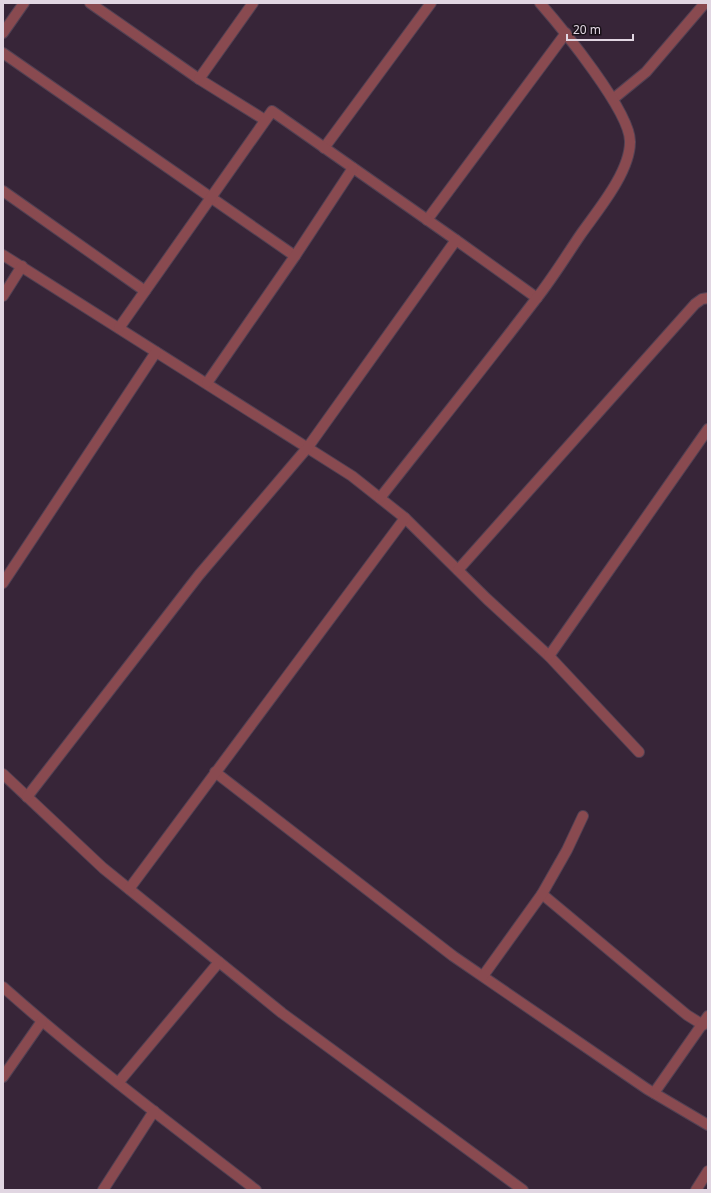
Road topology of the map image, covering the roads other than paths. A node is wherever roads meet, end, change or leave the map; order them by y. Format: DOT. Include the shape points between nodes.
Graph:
graph roads {
  1 [pos="24,3"];
  2 [pos="90,3"];
  3 [pos="253,3"];
  4 [pos="431,3"];
  5 [pos="540,3"];
  6 [pos="703,4"];
  7 [pos="3,33"];
  8 [pos="566,33"];
  9 [pos="3,53"];
  10 [pos="199,79"];
  11 [pos="613,99"];
  12 [pos="265,120"];
  13 [pos="324,148"];
  14 [pos="353,168"];
  15 [pos="3,191"];
  16 [pos="212,198"];
  17 [pos="427,220"];
  18 [pos="456,240"];
  19 [pos="3,255"];
  20 [pos="295,256"];
  21 [pos="22,266"];
  22 [pos="145,291"];
  23 [pos="3,296"];
  24 [pos="537,298"];
  25 [pos="708,298"];
  26 [pos="119,328"];
  27 [pos="156,352"];
  28 [pos="207,383"];
  29 [pos="708,429"];
  30 [pos="308,448"];
  31 [pos="380,498"];
  32 [pos="405,518"];
  33 [pos="458,570"];
  34 [pos="3,583"];
  35 [pos="549,656"];
  36 [pos="639,752"];
  37 [pos="215,772"];
  38 [pos="3,774"];
  39 [pos="27,797"];
  40 [pos="583,816"];
  41 [pos="129,889"];
  42 [pos="542,894"];
  43 [pos="219,962"];
  44 [pos="484,976"];
  45 [pos="3,987"];
  46 [pos="42,1021"];
  47 [pos="703,1021"];
  48 [pos="3,1077"];
  49 [pos="118,1083"];
  50 [pos="651,1091"];
  51 [pos="154,1111"];
  52 [pos="708,1125"];
  53 [pos="708,1171"];
  54 [pos="103,1190"];
  55 [pos="256,1190"];
  56 [pos="523,1190"];
  57 [pos="696,1190"];
  1 -- 7 [label="street"];
  2 -- 10 [label="street"];
  3 -- 10 [label="street"];
  4 -- 13 [label="street"];
  5 -- 8 [label="street"];
  6 -- 11 [label="street" via="646,72"];
  8 -- 11 [label="street"];
  8 -- 17 [label="street"];
  9 -- 16 [label="street"];
  10 -- 12 [label="street"];
  11 -- 24 [label="street" via="628,127 628,156 618,179"];
  12 -- 13 [label="street" via="272,111"];
  12 -- 16 [label="street"];
  13 -- 14 [label="street"];
  14 -- 17 [label="street"];
  14 -- 20 [label="street"];
  15 -- 22 [label="street"];
  16 -- 20 [label="street"];
  16 -- 22 [label="street"];
  17 -- 18 [label="street"];
  18 -- 24 [label="street"];
  18 -- 30 [label="street"];
  19 -- 21 [label="street"];
  20 -- 28 [label="street"];
  21 -- 23 [label="street"];
  21 -- 26 [label="street"];
  22 -- 26 [label="street"];
  24 -- 31 [label="street"];
  25 -- 33 [label="street" via="695,304"];
  26 -- 27 [label="street"];
  27 -- 28 [label="street"];
  27 -- 34 [label="street"];
  28 -- 30 [label="street"];
  29 -- 35 [label="street"];
  30 -- 31 [label="street" via="352,476"];
  30 -- 39 [label="street" via="199,576"];
  31 -- 32 [label="street"];
  32 -- 33 [label="street"];
  32 -- 37 [label="street"];
  33 -- 35 [label="street"];
  35 -- 36 [label="street"];
  37 -- 41 [label="street"];
  37 -- 44 [label="street" via="453,956"];
  38 -- 39 [label="street"];
  39 -- 41 [label="street"];
  40 -- 42 [label="street"];
  41 -- 43 [label="street"];
  42 -- 44 [label="street"];
  42 -- 47 [label="street" via="687,1015"];
  43 -- 49 [label="street"];
  43 -- 56 [label="street" via="282,1013"];
  44 -- 50 [label="street"];
  45 -- 46 [label="street"];
  46 -- 48 [label="street"];
  46 -- 49 [label="street"];
  47 -- 50 [label="street"];
  49 -- 51 [label="street"];
  50 -- 52 [label="street"];
  51 -- 54 [label="street"];
  51 -- 55 [label="street"];
  53 -- 57 [label="street"];
}
